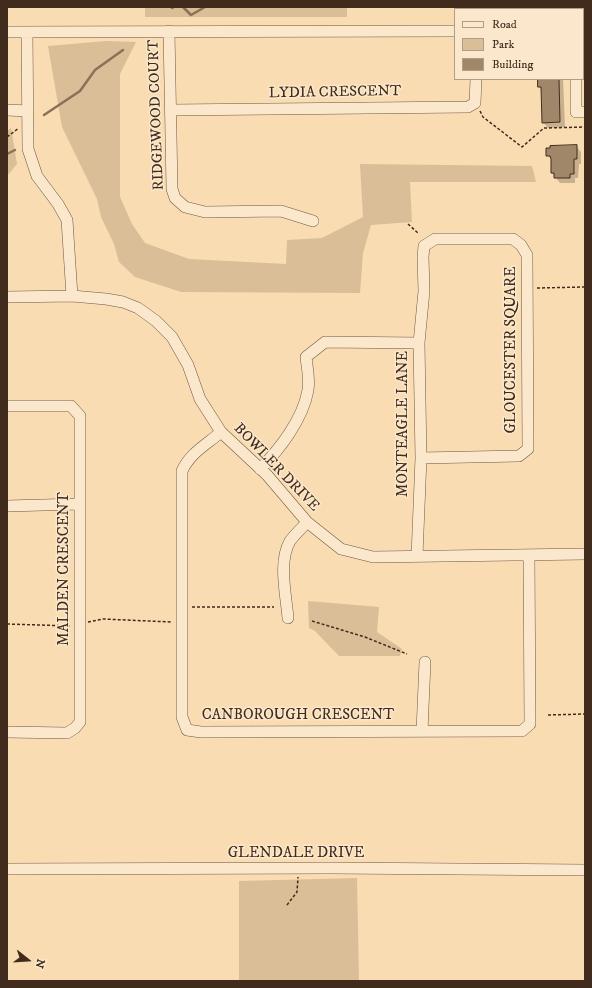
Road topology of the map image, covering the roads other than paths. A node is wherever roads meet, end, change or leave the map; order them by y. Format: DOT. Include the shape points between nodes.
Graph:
graph roads {
  1 [pos="169,31"];
  2 [pos="454,31"];
  3 [pos="7,32"];
  4 [pos="27,32"];
  5 [pos="476,80"];
  6 [pos="576,80"];
  7 [pos="7,110"];
  8 [pos="28,110"];
  9 [pos="171,110"];
  10 [pos="585,112"];
  11 [pos="313,221"];
  12 [pos="72,296"];
  13 [pos="7,297"];
  14 [pos="419,343"];
  15 [pos="7,406"];
  16 [pos="221,432"];
  17 [pos="420,458"];
  18 [pos="260,469"];
  19 [pos="79,504"];
  20 [pos="7,506"];
  21 [pos="307,522"];
  22 [pos="585,554"];
  23 [pos="529,555"];
  24 [pos="417,556"];
  25 [pos="288,618"];
  26 [pos="425,662"];
  27 [pos="422,731"];
  28 [pos="7,732"];
  29 [pos="7,868"];
  30 [pos="585,870"];
  1 -- 2 [label="street"];
  1 -- 4 [label="street"];
  1 -- 9 [label="street, RIDGEWOOD COURT"];
  3 -- 4 [label="street"];
  4 -- 8 [label="street"];
  5 -- 9 [label="street, LYDIA CRESCENT" via="475,103 468,107"];
  6 -- 10 [label="street" via="576,112"];
  7 -- 8 [label="street"];
  8 -- 12 [label="street" via="28,149 36,176 67,220"];
  9 -- 11 [label="street, RIDGEWOOD COURT" via="172,190 175,198 185,207 205,212 281,212"];
  12 -- 13 [label="street, BOWLER DRIVE"];
  12 -- 16 [label="street, BOWLER DRIVE" via="122,302 138,308 156,321 172,337 188,365 200,399"];
  14 -- 17 [label="street, MONTEAGLE LANE"];
  14 -- 17 [label="street, GLOUCESTER SQUARE" via="424,291 424,246 435,239 513,239 521,245 527,254 528,449 519,456"];
  14 -- 18 [label="street, MONTEAGLE LANE" via="325,342 306,357 308,390 300,414"];
  15 -- 19 [label="street, MALDEN CRESCENT" via="72,406 80,416"];
  16 -- 18 [label="street, BOWLER DRIVE"];
  16 -- 27 [label="street, CANBOROUGH CRESCENT" via="196,451 186,461 182,471 182,717 187,730"];
  17 -- 24 [label="street, MONTEAGLE LANE"];
  18 -- 21 [label="street, BOWLER DRIVE"];
  19 -- 20 [label="street"];
  19 -- 28 [label="street, MALDEN CRESCENT" via="80,722 67,733"];
  21 -- 24 [label="street, BOWLER DRIVE" via="341,549 373,557"];
  21 -- 25 [label="street" via="291,540 285,553"];
  22 -- 23 [label="street, BOWLER DRIVE"];
  23 -- 24 [label="street, BOWLER DRIVE"];
  23 -- 27 [label="street, CANBOROUGH CRESCENT" via="530,724 522,731"];
  26 -- 27 [label="street"];
  29 -- 30 [label="street, GLENDALE DRIVE"];
}
